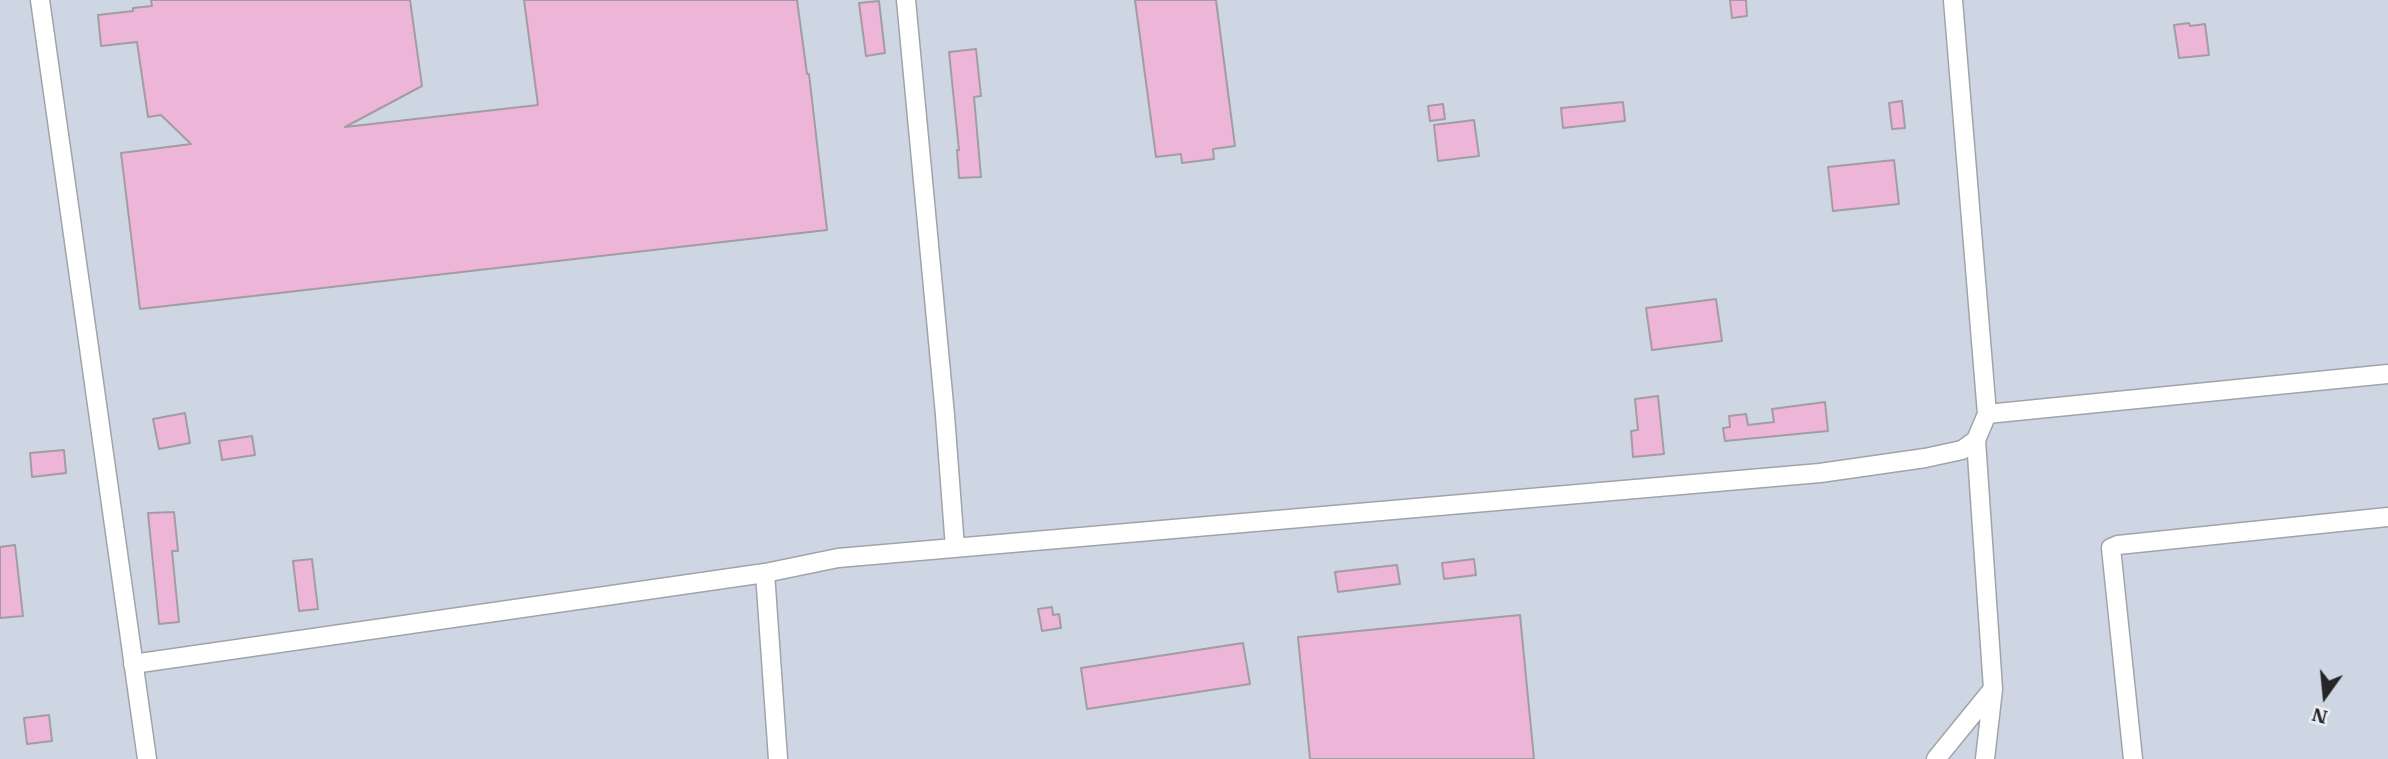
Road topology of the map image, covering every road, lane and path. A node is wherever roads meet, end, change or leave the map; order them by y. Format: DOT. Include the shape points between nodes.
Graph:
graph roads {
  1 [pos="40,0"];
  2 [pos="906,0"];
  3 [pos="1953,0"];
  4 [pos="2388,374"];
  5 [pos="1987,414"];
  6 [pos="1976,440"];
  7 [pos="2388,517"];
  8 [pos="955,548"];
  9 [pos="765,573"];
  10 [pos="133,664"];
  11 [pos="1993,689"];
  12 [pos="147,759"];
  13 [pos="778,759"];
  14 [pos="1936,759"];
  15 [pos="1985,759"];
  16 [pos="2133,759"];
  1 -- 10 [label="lane"];
  2 -- 8 [label="lane"];
  3 -- 5 [label="lane"];
  4 -- 5 [label="lane"];
  5 -- 6 [label="lane"];
  6 -- 8 [label="lane" via="1962,450 1925,458 1820,473"];
  6 -- 11 [label="lane"];
  7 -- 16 [label="lane" via="2111,548"];
  8 -- 9 [label="lane" via="838,558"];
  9 -- 10 [label="lane"];
  9 -- 13 [label="lane"];
  10 -- 12 [label="lane"];
  11 -- 14 [label="lane"];
  11 -- 15 [label="lane"];
}
